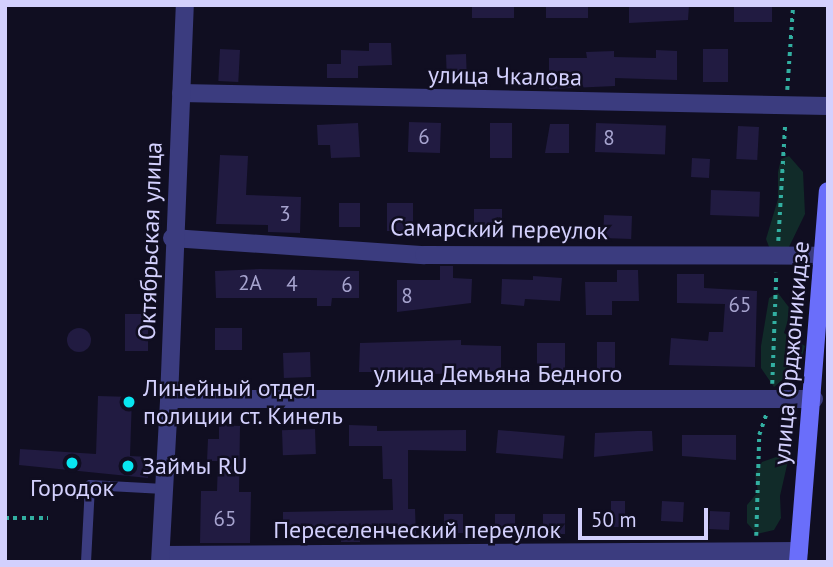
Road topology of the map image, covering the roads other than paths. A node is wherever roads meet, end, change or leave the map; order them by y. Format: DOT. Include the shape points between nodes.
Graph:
graph roads {
  1 [pos="185,5"];
  2 [pos="181,93"];
  3 [pos="828,106"];
  4 [pos="828,191"];
  5 [pos="172,238"];
  6 [pos="825,257"];
  7 [pos="169,399"];
  8 [pos="821,399"];
  9 [pos="164,489"];
  10 [pos="798,556"];
  11 [pos="161,559"];
  12 [pos="86,562"];
  1 -- 2 [label="street, Октябрьская улица"];
  2 -- 3 [label="street, улица Чкалова"];
  2 -- 5 [label="street, Октябрьская улица"];
  4 -- 6 [label="main road, улица Орджоникидзе"];
  5 -- 6 [label="street, Самарский переулок" via="424,255"];
  5 -- 7 [label="street, Октябрьская улица"];
  6 -- 8 [label="main road, улица Орджоникидзе"];
  7 -- 8 [label="street, улица Демьяна Бедного"];
  7 -- 9 [label="street, Октябрьская улица"];
  8 -- 10 [label="main road, улица Орджоникидзе"];
  9 -- 11 [label="street, Октябрьская улица"];
  9 -- 12 [label="lane" via="90,485"];
  10 -- 11 [label="street, Переселенческий переулок" via="755,552"];
}
